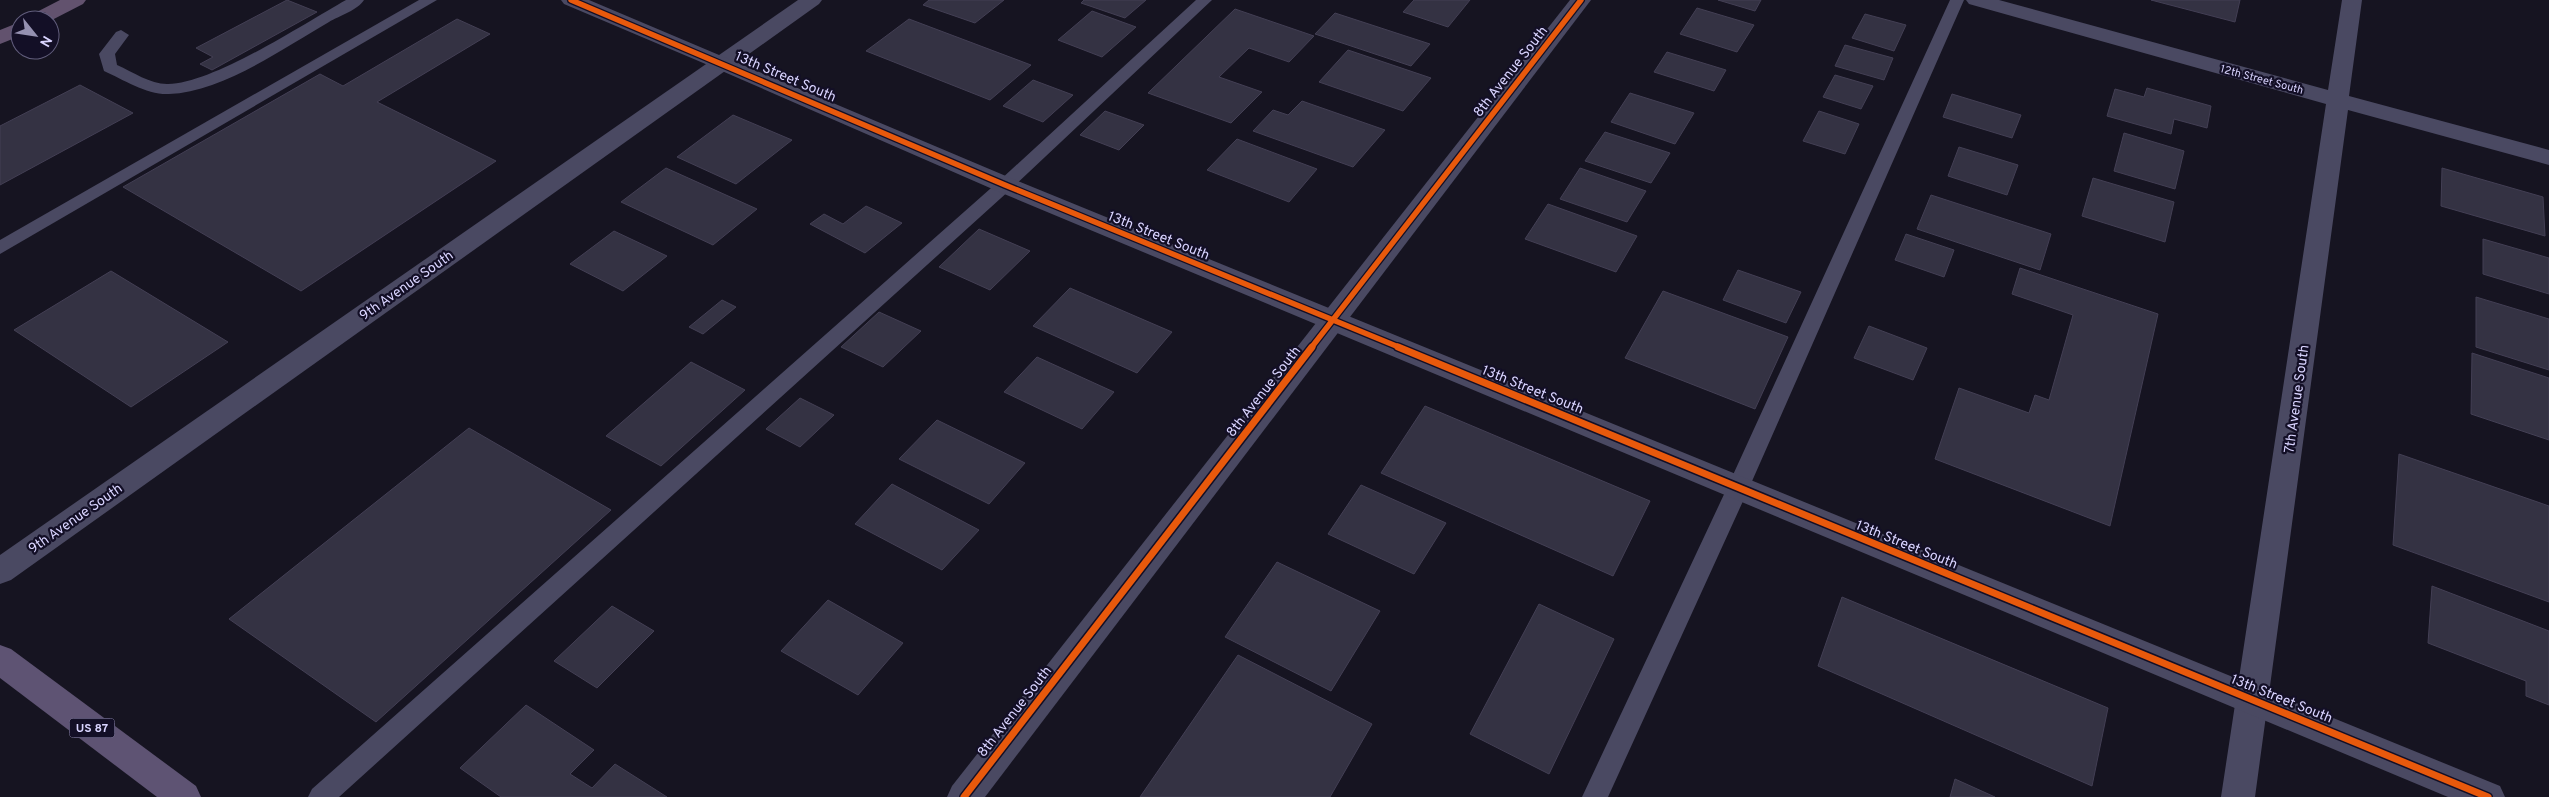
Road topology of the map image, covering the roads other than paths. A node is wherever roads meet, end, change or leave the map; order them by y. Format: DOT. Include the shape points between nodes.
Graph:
graph roads {
  1 [pos="76,0"];
  2 [pos="356,0"];
  3 [pos="430,0"];
  4 [pos="571,0"];
  5 [pos="812,0"];
  6 [pos="1206,0"];
  7 [pos="1581,0"];
  8 [pos="1957,0"];
  9 [pos="1976,0"];
  10 [pos="2352,0"];
  11 [pos="56,10"];
  12 [pos="121,35"];
  13 [pos="723,62"];
  14 [pos="2339,100"];
  15 [pos="2549,158"];
  16 [pos="1005,185"];
  17 [pos="0,248"];
  18 [pos="1333,320"];
  19 [pos="1738,488"];
  20 [pos="0,571"];
  21 [pos="0,659"];
  22 [pos="2252,700"];
  23 [pos="184,797"];
  24 [pos="321,797"];
  25 [pos="964,797"];
  26 [pos="1595,797"];
  27 [pos="2238,797"];
  28 [pos="2488,797"];
  1 -- 11 [label="highway"];
  2 -- 12 [label="lane" via="230,70 206,81 170,90 145,84 110,68 107,54"];
  3 -- 17 [label="lane"];
  4 -- 13 [label="street, 13th Street South"];
  5 -- 13 [label="street, 9th Avenue South"];
  6 -- 16 [label="lane"];
  7 -- 18 [label="street, 8th Avenue South"];
  8 -- 19 [label="lane"];
  9 -- 14 [label="street, 12th Street South"];
  10 -- 14 [label="street, 7th Avenue South"];
  13 -- 16 [label="street, 13th Street South"];
  13 -- 20 [label="street, 9th Avenue South"];
  14 -- 15 [label="street, 12th Street South"];
  14 -- 22 [label="street, 7th Avenue South"];
  16 -- 18 [label="street, 13th Street South"];
  16 -- 24 [label="lane"];
  18 -- 19 [label="street, 13th Street South"];
  18 -- 25 [label="street, 8th Avenue South"];
  19 -- 22 [label="street, 13th Street South"];
  19 -- 26 [label="lane"];
  21 -- 23 [label="main road, US 87"];
  22 -- 27 [label="street, 7th Avenue South"];
  22 -- 28 [label="street, 13th Street South"];
}
